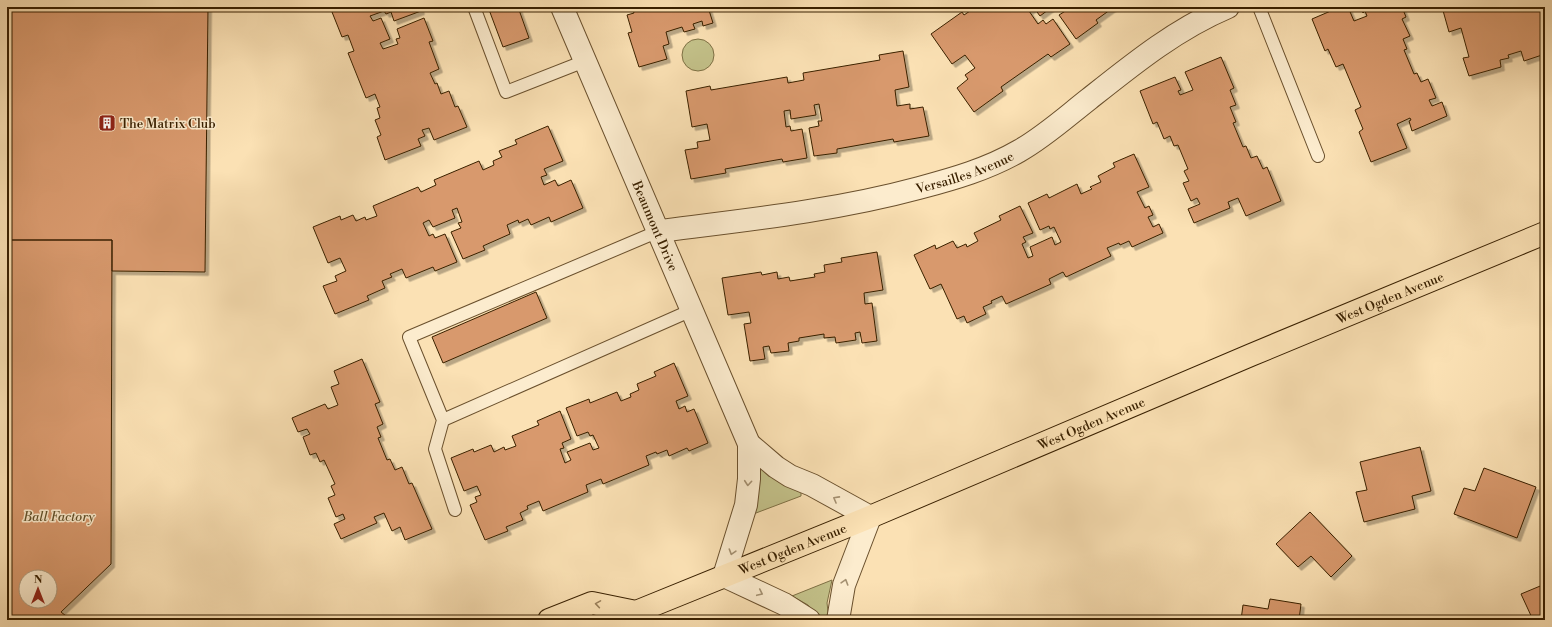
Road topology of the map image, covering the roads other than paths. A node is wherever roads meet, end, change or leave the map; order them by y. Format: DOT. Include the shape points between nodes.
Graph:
graph roads {
  1 [pos="474,7"];
  2 [pos="562,7"];
  3 [pos="1228,7"];
  4 [pos="1259,7"];
  5 [pos="586,61"];
  6 [pos="1318,156"];
  7 [pos="658,231"];
  8 [pos="1545,233"];
  9 [pos="692,310"];
  10 [pos="443,420"];
  11 [pos="749,444"];
  12 [pos="455,510"];
  13 [pos="870,517"];
  14 [pos="724,576"];
  15 [pos="634,616"];
  16 [pos="549,620"];
  17 [pos="809,620"];
  18 [pos="838,620"];
  1 -- 5 [label="lane" via="506,92"];
  2 -- 5 [label="street, Beaumont Drive"];
  3 -- 7 [label="street, Versailles Avenue" via="1166,40 1042,136 989,166 884,198"];
  4 -- 6 [label="lane"];
  5 -- 7 [label="street, Beaumont Drive"];
  7 -- 9 [label="street, Beaumont Drive"];
  7 -- 10 [label="lane" via="409,337"];
  8 -- 13 [label="main road, West Ogden Avenue"];
  9 -- 10 [label="lane"];
  9 -- 11 [label="street, Beaumont Drive"];
  10 -- 12 [label="lane" via="436,449"];
  13 -- 11 [label="street, Beaumont Drive, one-way" via="812,485 790,476"];
  11 -- 14 [label="street, Beaumont Drive, one-way" via="746,506"];
  13 -- 14 [label="main road, West Ogden Avenue"];
  18 -- 13 [label="street, one-way" via="844,585"];
  14 -- 15 [label="main road, West Ogden Avenue"];
  14 -- 17 [label="street, one-way" via="784,604"];
  15 -- 16 [label="main road, West Ogden Avenue, one-way" via="592,603"];
}
